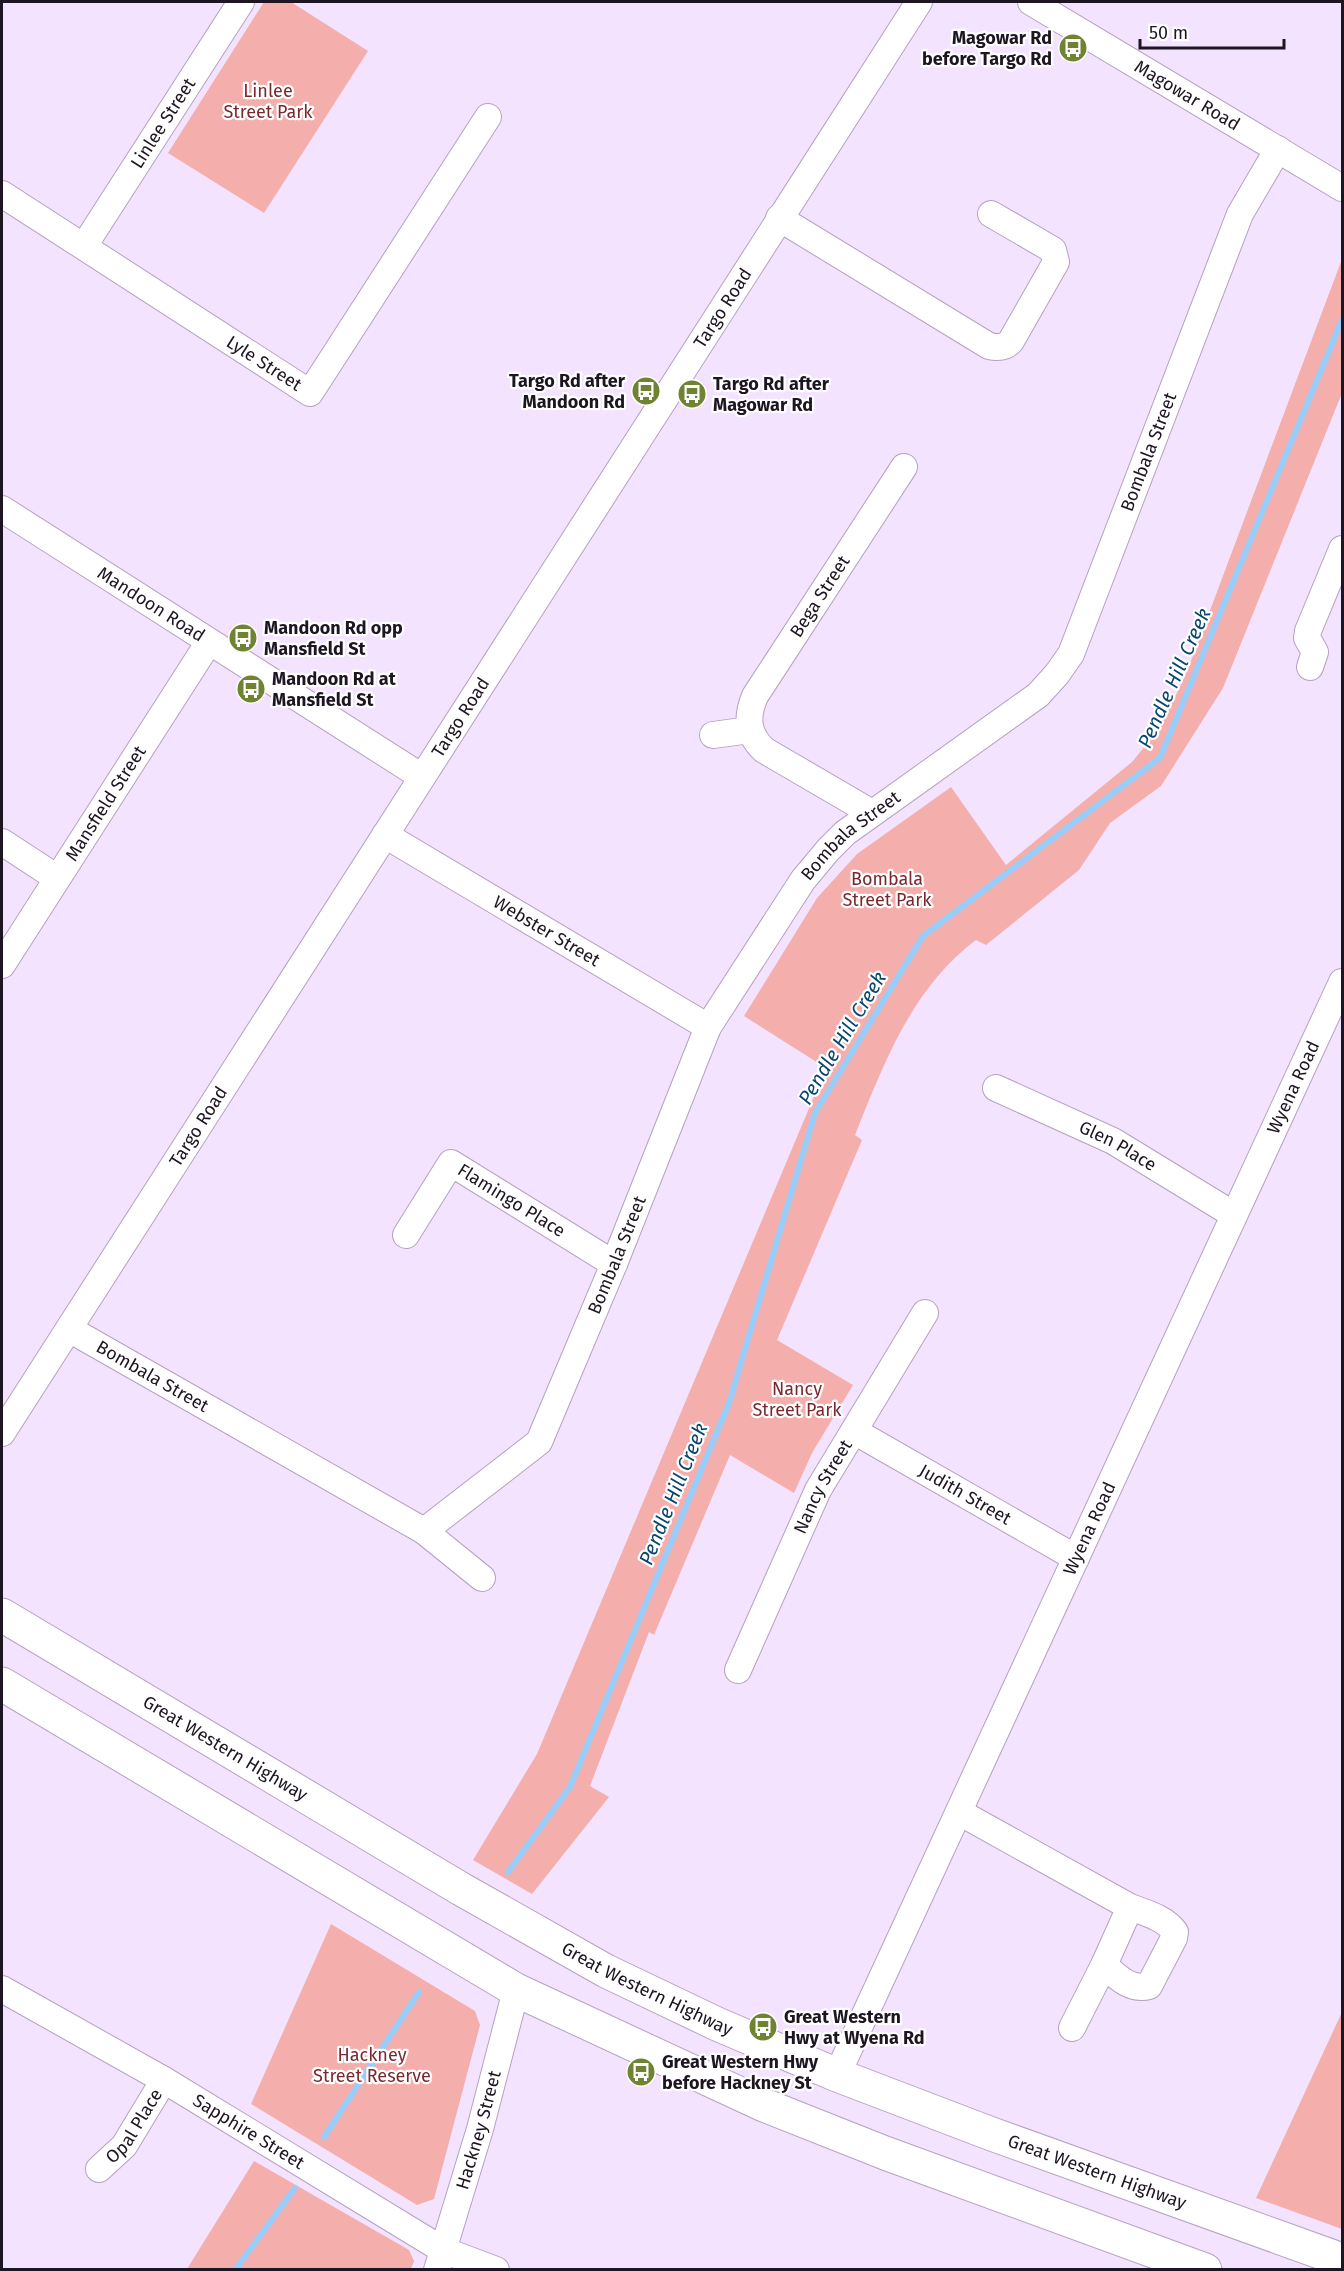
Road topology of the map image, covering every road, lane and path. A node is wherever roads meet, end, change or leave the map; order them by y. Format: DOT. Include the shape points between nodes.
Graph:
graph roads {
  1 [pos="241,2"];
  2 [pos="919,2"];
  3 [pos="1031,2"];
  4 [pos="488,117"];
  5 [pos="1278,149"];
  6 [pos="1342,188"];
  7 [pos="2,194"];
  8 [pos="991,214"];
  9 [pos="779,218"];
  10 [pos="84,246"];
  11 [pos="904,467"];
  12 [pos="2,509"];
  13 [pos="1342,549"];
  14 [pos="208,642"];
  15 [pos="1310,667"];
  16 [pos="750,730"];
  17 [pos="713,735"];
  18 [pos="422,777"];
  19 [pos="872,813"];
  20 [pos="385,835"];
  21 [pos="2,842"];
  22 [pos="57,878"];
  23 [pos="2,965"];
  24 [pos="1342,982"];
  25 [pos="708,1027"];
  26 [pos="996,1088"];
  27 [pos="1234,1215"];
  28 [pos="406,1235"];
  29 [pos="614,1264"];
  30 [pos="925,1313"];
  31 [pos="69,1329"];
  32 [pos="854,1431"];
  33 [pos="2,1433"];
  34 [pos="424,1531"];
  35 [pos="1076,1558"];
  36 [pos="482,1578"];
  37 [pos="2,1615"];
  38 [pos="738,1670"];
  39 [pos="2,1684"];
  40 [pos="959,1812"];
  41 [pos="1130,1907"];
  42 [pos="1104,1965"];
  43 [pos="2,1989"];
  44 [pos="516,1990"];
  45 [pos="1071,2028"];
  46 [pos="837,2075"];
  47 [pos="164,2080"];
  48 [pos="99,2169"];
  49 [pos="440,2260"];
  50 [pos="1342,2260"];
  51 [pos="496,2270"];
  52 [pos="1205,2270"];
  1 -- 10 [label="street, Linlee Street"];
  2 -- 9 [label="street, Targo Road"];
  3 -- 5 [label="street, Magowar Road"];
  4 -- 10 [label="street, Lyle Street" via="310,393"];
  5 -- 6 [label="street, Magowar Road"];
  5 -- 19 [label="street, Bombala Street" via="1240,214 1071,654 1053,679 1027,704"];
  7 -- 10 [label="street, Lyle Street"];
  8 -- 9 [label="street" via="1053,250 1056,258 1011,341 996,348"];
  9 -- 18 [label="street, Targo Road"];
  11 -- 16 [label="street, Bega Street" via="755,696 749,716"];
  12 -- 14 [label="street, Mandoon Road"];
  13 -- 15 [label="street" via="1308,631 1307,638 1315,652"];
  14 -- 18 [label="street, Mandoon Road"];
  14 -- 22 [label="street, Mansfield Street"];
  16 -- 17 [label="street"];
  16 -- 19 [label="street" via="764,750"];
  18 -- 20 [label="street, Targo Road"];
  19 -- 25 [label="street, Bombala Street" via="834,844 803,880"];
  20 -- 25 [label="street, Webster Street"];
  20 -- 31 [label="street, Targo Road"];
  21 -- 22 [label="street"];
  22 -- 23 [label="street, Mansfield Street"];
  24 -- 27 [label="street, Wyena Road"];
  25 -- 29 [label="street, Bombala Street"];
  26 -- 27 [label="street, Glen Place" via="1113,1141"];
  27 -- 35 [label="street, Wyena Road"];
  28 -- 29 [label="street, Flamingo Place" via="451,1163"];
  29 -- 34 [label="street, Bombala Street" via="539,1442"];
  30 -- 32 [label="street, Nancy Street"];
  31 -- 33 [label="street, Targo Road"];
  31 -- 34 [label="street, Bombala Street"];
  32 -- 35 [label="street, Judith Street"];
  32 -- 38 [label="street, Nancy Street" via="818,1490"];
  34 -- 36 [label="street, Bombala Street"];
  35 -- 40 [label="street, Wyena Road"];
  37 -- 46 [label="highway, Great Western Highway" via="606,1971"];
  39 -- 44 [label="highway"];
  40 -- 41 [label="street"];
  40 -- 46 [label="street, Wyena Road"];
  41 -- 42 [label="street"];
  41 -- 42 [label="street" via="1165,1922 1175,1932 1174,1938 1149,1986 1136,1987 1120,1980"];
  42 -- 45 [label="street"];
  43 -- 47 [label="street, Sapphire Street"];
  44 -- 49 [label="street, Hackney Street" via="480,2129"];
  44 -- 52 [label="highway" via="764,2105"];
  46 -- 50 [label="highway, Great Western Highway"];
  47 -- 48 [label="street, Opal Place" via="124,2146"];
  47 -- 49 [label="street, Sapphire Street"];
  49 -- 51 [label="street, Sapphire Street"];
}
